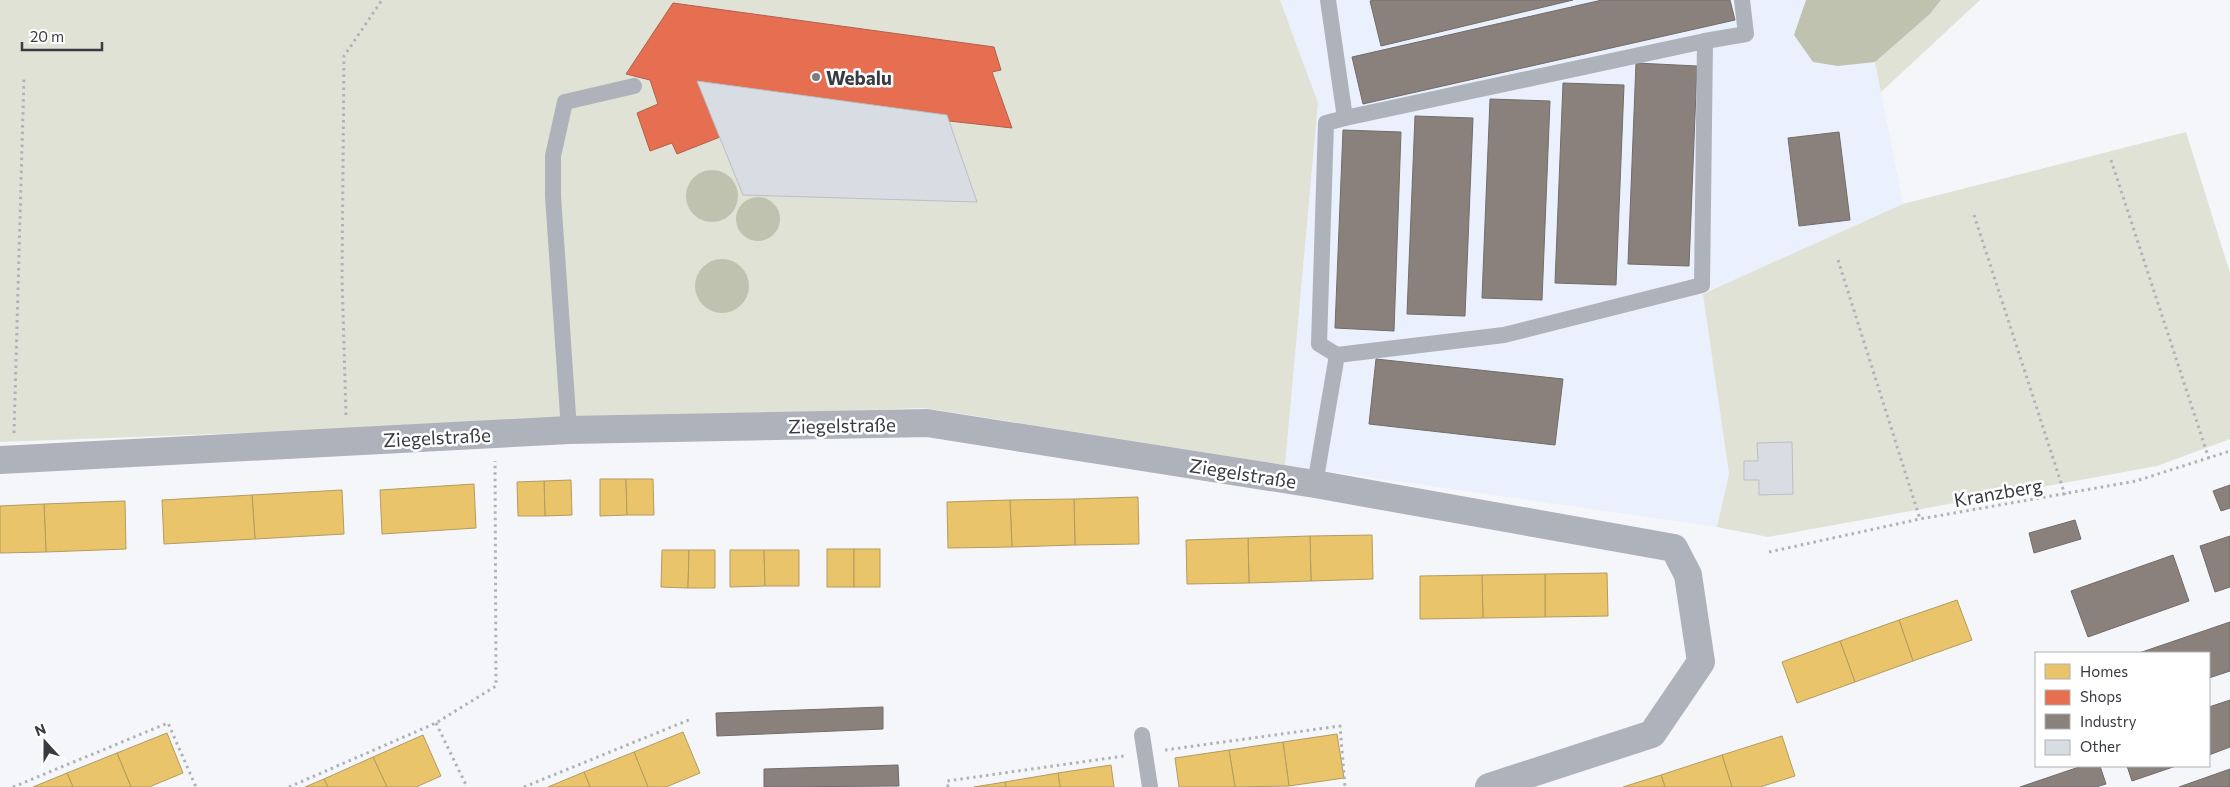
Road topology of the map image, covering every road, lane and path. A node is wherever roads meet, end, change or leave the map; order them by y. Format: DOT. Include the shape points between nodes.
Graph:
graph roads {
  1 [pos="382,0"];
  2 [pos="1328,0"];
  3 [pos="1742,0"];
  4 [pos="1704,41"];
  5 [pos="24,76"];
  6 [pos="634,86"];
  7 [pos="1345,118"];
  8 [pos="2111,160"];
  9 [pos="1974,215"];
  10 [pos="1838,260"];
  11 [pos="1337,355"];
  12 [pos="569,430"];
  13 [pos="495,434"];
  14 [pos="347,442"];
  15 [pos="2230,451"];
  16 [pos="2209,459"];
  17 [pos="7,460"];
  18 [pos="1315,484"];
  19 [pos="2066,494"];
  20 [pos="1920,519"];
  21 [pos="1769,552"];
  22 [pos="691,719"];
  23 [pos="436,723"];
  24 [pos="1142,735"];
  25 [pos="13,787"];
  26 [pos="196,787"];
  27 [pos="289,787"];
  28 [pos="468,787"];
  29 [pos="524,787"];
  30 [pos="1150,787"];
  31 [pos="1489,787"];
  1 -- 14 [label="path" via="344,56 342,278"];
  2 -- 7 [label="lane"];
  3 -- 4 [label="lane" via="1746,34"];
  4 -- 7 [label="lane"];
  4 -- 11 [label="lane" via="1702,286 1504,335"];
  5 -- 17 [label="path"];
  6 -- 12 [label="lane" via="565,102 553,156"];
  7 -- 11 [label="lane" via="1326,123 1319,344"];
  8 -- 16 [label="path"];
  9 -- 19 [label="path"];
  10 -- 20 [label="path"];
  11 -- 18 [label="lane"];
  12 -- 13 [label="street, Ziegelstraße"];
  12 -- 18 [label="street, Ziegelstraße" via="927,423"];
  13 -- 14 [label="street, Ziegelstraße"];
  13 -- 23 [label="path" via="496,686"];
  14 -- 17 [label="street, Ziegelstraße"];
  15 -- 16 [label="path, Kranzberg"];
  16 -- 19 [label="path, Kranzberg" via="2136,481"];
  18 -- 31 [label="street, Ziegelstraße" via="1674,548 1688,575 1701,662 1652,734"];
  19 -- 20 [label="path, Kranzberg"];
  20 -- 21 [label="path, Kranzberg"];
  22 -- 29 [label="path"];
  23 -- 27 [label="path"];
  23 -- 28 [label="path"];
  24 -- 30 [label="lane"];
  25 -- 26 [label="path" via="168,723"];
}
